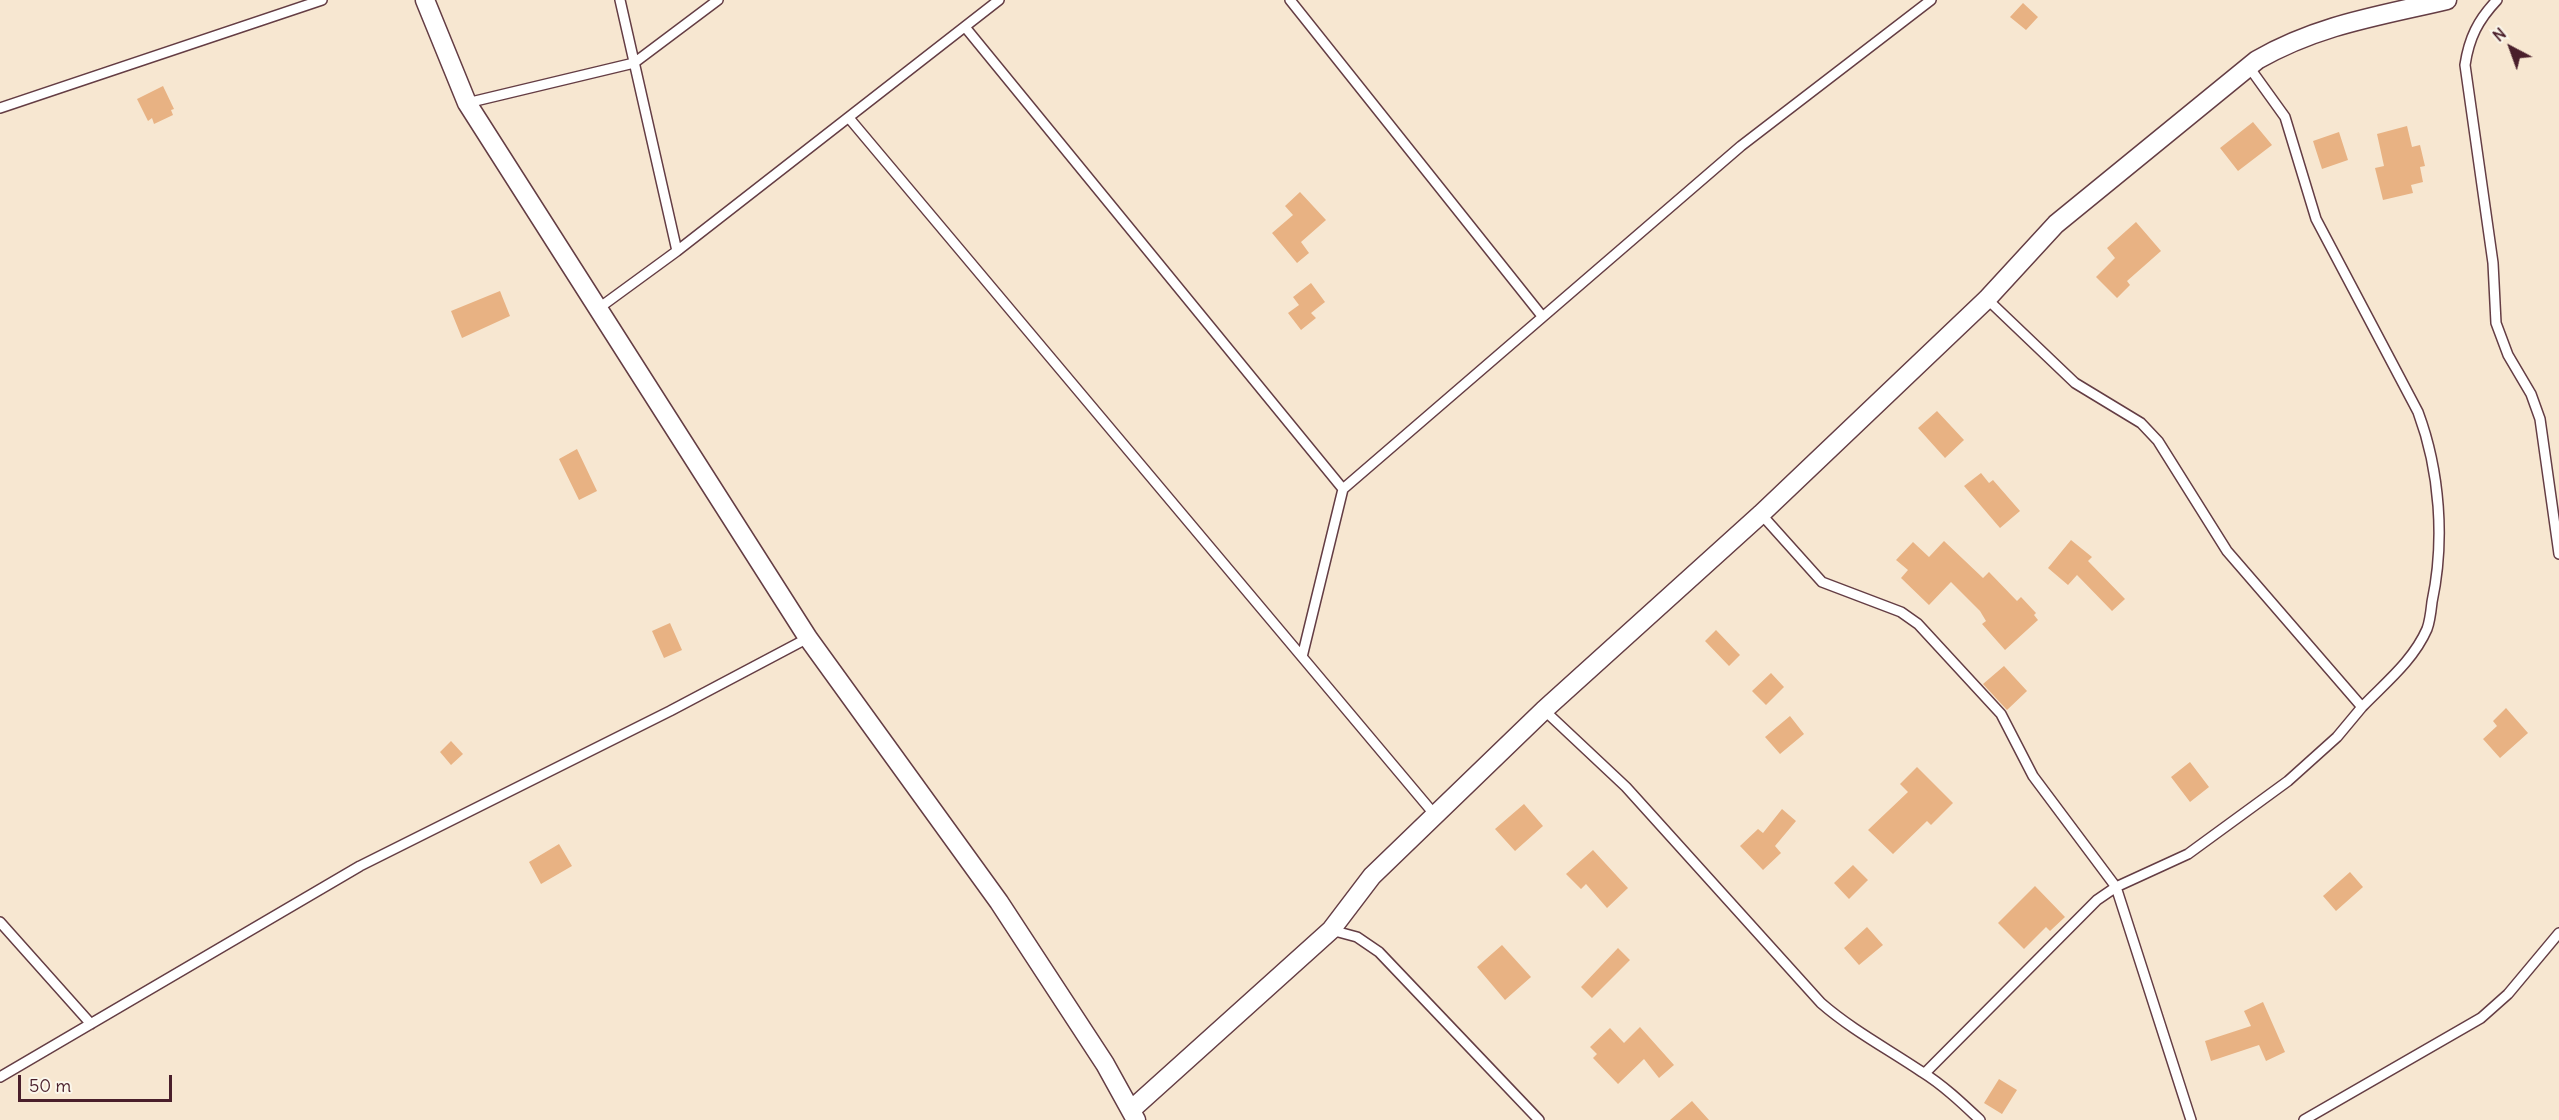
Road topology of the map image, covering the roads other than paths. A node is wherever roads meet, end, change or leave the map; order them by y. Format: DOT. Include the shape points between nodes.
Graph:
graph roads {
  1 [pos="322,0"];
  2 [pos="425,0"];
  3 [pos="620,0"];
  4 [pos="718,0"];
  5 [pos="999,0"];
  6 [pos="1290,0"];
  7 [pos="1930,0"];
  8 [pos="2446,0"];
  9 [pos="2497,0"];
  10 [pos="966,27"];
  11 [pos="634,63"];
  12 [pos="2249,67"];
  13 [pos="467,103"];
  14 [pos="0,108"];
  15 [pos="849,118"];
  16 [pos="677,251"];
  17 [pos="1988,299"];
  18 [pos="599,308"];
  19 [pos="1542,316"];
  20 [pos="1343,489"];
  21 [pos="1761,514"];
  22 [pos="2559,554"];
  23 [pos="808,638"];
  24 [pos="1302,657"];
  25 [pos="2362,707"];
  26 [pos="1544,710"];
  27 [pos="1435,815"];
  28 [pos="2116,887"];
  29 [pos="0,922"];
  30 [pos="1331,930"];
  31 [pos="2559,933"];
  32 [pos="91,1024"];
  33 [pos="1925,1073"];
  34 [pos="0,1077"];
  35 [pos="1134,1115"];
  36 [pos="1539,1120"];
  37 [pos="1980,1120"];
  38 [pos="2191,1120"];
  39 [pos="2304,1120"];
  1 -- 14 [label="lane"];
  2 -- 13 [label="street"];
  3 -- 11 [label="lane"];
  4 -- 11 [label="lane"];
  5 -- 10 [label="lane"];
  6 -- 19 [label="lane"];
  7 -- 19 [label="lane" via="1741,146"];
  8 -- 12 [label="street" via="2319,30 2290,41"];
  9 -- 22 [label="lane" via="2468,42 2464,65 2493,263 2496,323 2540,419"];
  10 -- 15 [label="lane"];
  10 -- 20 [label="lane"];
  11 -- 13 [label="lane"];
  11 -- 16 [label="lane"];
  12 -- 17 [label="street" via="2055,224"];
  12 -- 25 [label="lane" via="2285,117 2316,219 2429,440 2438,504 2439,570 2427,628 2407,661"];
  13 -- 18 [label="street"];
  15 -- 16 [label="lane"];
  15 -- 24 [label="lane"];
  16 -- 18 [label="lane"];
  17 -- 21 [label="street"];
  17 -- 25 [label="lane" via="2075,383 2141,423 2158,441 2227,551"];
  18 -- 23 [label="street"];
  19 -- 20 [label="lane"];
  20 -- 24 [label="lane"];
  21 -- 26 [label="street"];
  21 -- 28 [label="lane" via="1822,582 1901,612 1918,624 2001,714 2033,776"];
  23 -- 32 [label="lane" via="360,866"];
  23 -- 35 [label="street" via="999,902"];
  24 -- 27 [label="lane"];
  25 -- 28 [label="lane" via="2337,737 2288,781 2188,854"];
  26 -- 27 [label="street"];
  26 -- 33 [label="lane" via="1626,787 1821,1004"];
  27 -- 30 [label="street" via="1372,876"];
  28 -- 33 [label="lane" via="2097,900"];
  28 -- 38 [label="lane"];
  29 -- 32 [label="lane"];
  30 -- 35 [label="street"];
  30 -- 36 [label="lane" via="1357,938 1378,952"];
  31 -- 39 [label="lane" via="2508,994 2481,1018"];
  32 -- 34 [label="lane"];
  33 -- 37 [label="lane"];
}
